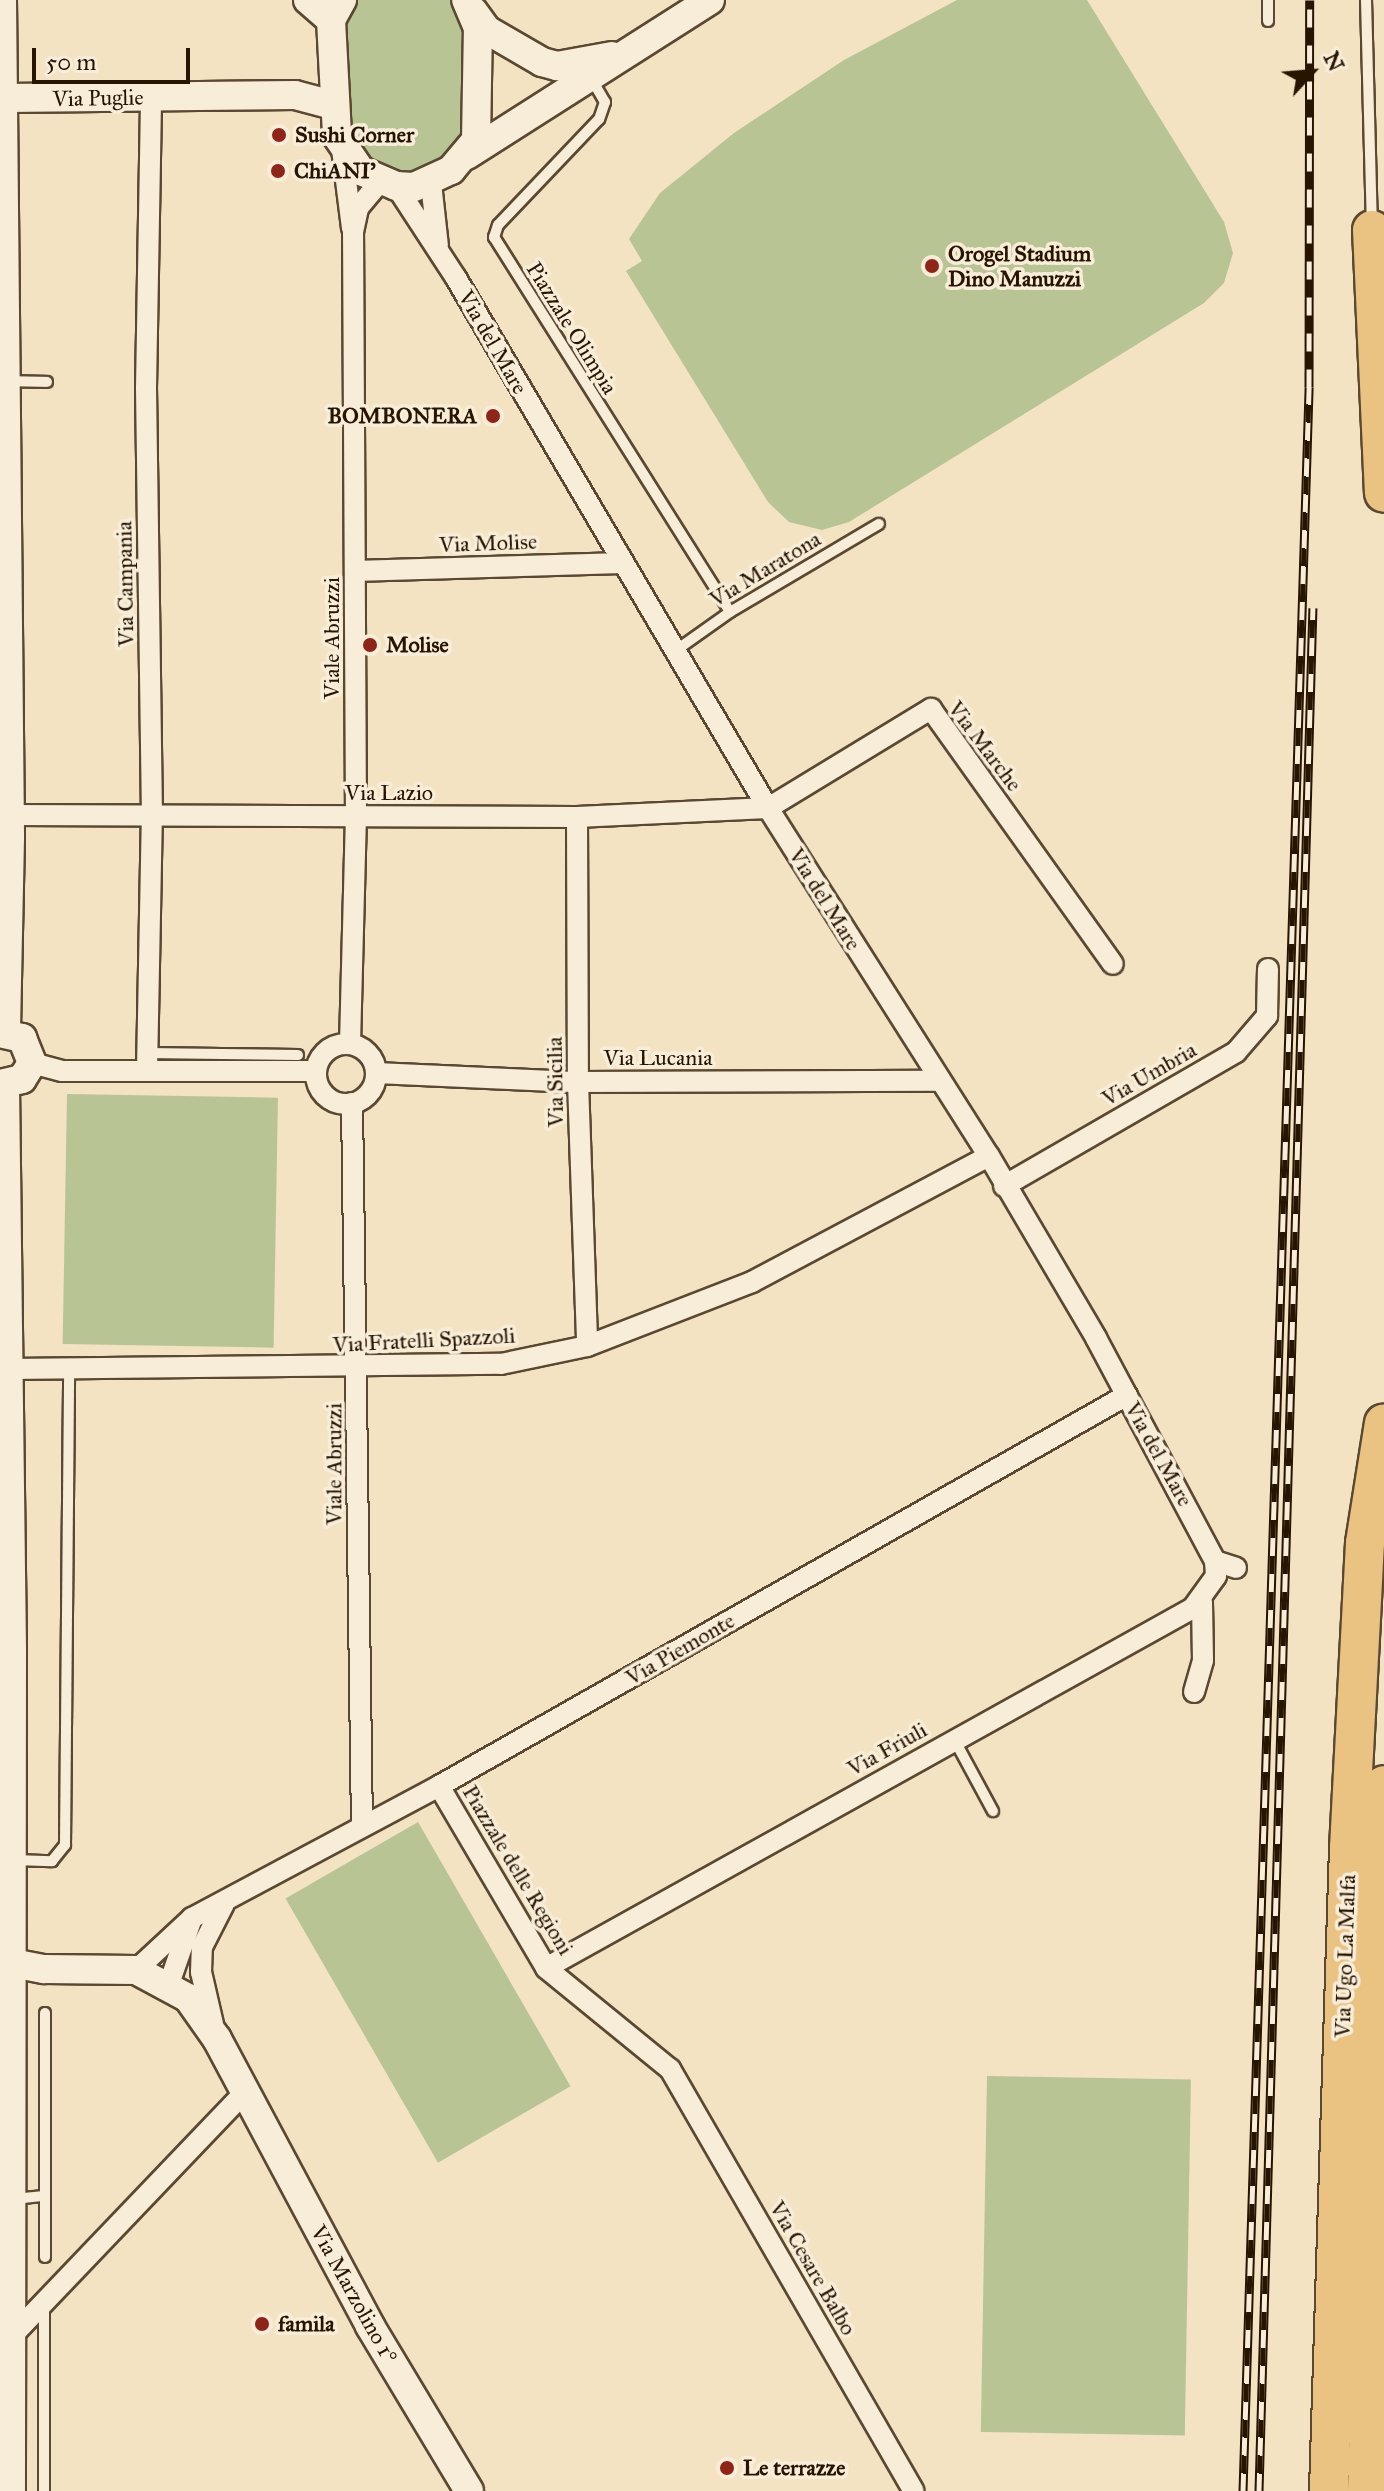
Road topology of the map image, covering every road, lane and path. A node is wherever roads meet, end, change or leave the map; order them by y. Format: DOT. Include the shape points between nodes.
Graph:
graph roads {
  1 [pos="308,0"];
  2 [pos="710,0"];
  3 [pos="1268,0"];
  4 [pos="1366,0"];
  5 [pos="468,4"];
  6 [pos="1,10"];
  7 [pos="336,10"];
  8 [pos="1268,21"];
  9 [pos="619,55"];
  10 [pos="590,77"];
  11 [pos="6,98"];
  12 [pos="151,98"];
  13 [pos="332,105"];
  14 [pos="342,149"];
  15 [pos="467,155"];
  16 [pos="388,183"];
  17 [pos="431,183"];
  18 [pos="1372,230"];
  19 [pos="353,232"];
  20 [pos="438,250"];
  21 [pos="2,342"];
  22 [pos="5,381"];
  23 [pos="47,382"];
  24 [pos="1382,483"];
  25 [pos="879,524"];
  26 [pos="621,563"];
  27 [pos="356,571"];
  28 [pos="730,612"];
  29 [pos="673,652"];
  30 [pos="768,808"];
  31 [pos="5,816"];
  32 [pos="152,817"];
  33 [pos="577,817"];
  34 [pos="356,818"];
  35 [pos="4,945"];
  36 [pos="1113,964"];
  37 [pos="1268,969"];
  38 [pos="3,1032"];
  39 [pos="350,1044"];
  40 [pos="298,1055"];
  41 [pos="147,1062"];
  42 [pos="32,1063"];
  43 [pos="316,1071"];
  44 [pos="376,1073"];
  45 [pos="940,1081"];
  46 [pos="578,1082"];
  47 [pos="2,1085"];
  48 [pos="352,1103"];
  49 [pos="989,1156"];
  50 [pos="1004,1186"];
  51 [pos="4,1232"];
  52 [pos="587,1346"];
  53 [pos="9,1369"];
  54 [pos="69,1369"];
  55 [pos="358,1369"];
  56 [pos="1127,1395"];
  57 [pos="1384,1423"];
  58 [pos="4,1467"];
  59 [pos="1213,1555"];
  60 [pos="1236,1568"];
  61 [pos="1202,1602"];
  62 [pos="6,1655"];
  63 [pos="1194,1692"];
  64 [pos="954,1739"];
  65 [pos="1384,1785"];
  66 [pos="439,1786"];
  67 [pos="993,1811"];
  68 [pos="362,1824"];
  69 [pos="6,1826"];
  70 [pos="12,1860"];
  71 [pos="229,1898"];
  72 [pos="192,1918"];
  73 [pos="12,1963"];
  74 [pos="546,1968"];
  75 [pos="127,1970"];
  76 [pos="169,1984"];
  77 [pos="45,2013"];
  78 [pos="217,2039"];
  79 [pos="670,2069"];
  80 [pos="244,2093"];
  81 [pos="44,2196"];
  82 [pos="13,2199"];
  83 [pos="45,2257"];
  84 [pos="7,2289"];
  85 [pos="44,2301"];
  86 [pos="7,2340"];
  87 [pos="11,2491"];
  88 [pos="44,2491"];
  89 [pos="469,2491"];
  90 [pos="914,2491"];
  91 [pos="1329,2491"];
  92 [pos="1367,2491"];
  1 -- 7 [label="main road"];
  2 -- 9 [label="main road"];
  3 -- 8 [label="lane"];
  4 -- 18 [label="lane"];
  5 -- 9 [label="main road" via="487,30 542,62 557,66"];
  5 -- 15 [label="main road" via="478,28 479,122"];
  6 -- 11 [label="main road"];
  7 -- 13 [label="main road"];
  9 -- 10 [label="main road"];
  10 -- 15 [label="main road"];
  10 -- 28 [label="lane, Piazzale Olimpia" via="605,102 599,119 498,225 494,237"];
  11 -- 12 [label="main road, Via Puglie"];
  11 -- 21 [label="main road"];
  12 -- 13 [label="main road, Via Puglie" via="295,95"];
  12 -- 32 [label="street, Via Campania" via="141,388"];
  13 -- 14 [label="main road"];
  14 -- 16 [label="main road" via="361,171"];
  14 -- 19 [label="street, Viale Abruzzi"];
  15 -- 17 [label="main road"];
  16 -- 17 [label="main road"];
  16 -- 19 [label="street, Viale Abruzzi" via="358,208"];
  16 -- 20 [label="street, Via del Mare"];
  17 -- 20 [label="street, Via del Mare"];
  18 -- 24 [label="highway"];
  19 -- 27 [label="street, Viale Abruzzi"];
  20 -- 26 [label="street, Via del Mare"];
  21 -- 22 [label="main road"];
  22 -- 23 [label="lane"];
  22 -- 31 [label="main road"];
  25 -- 28 [label="lane, Via Maratona"];
  26 -- 27 [label="street, Via Molise"];
  26 -- 29 [label="street, Via del Mare"];
  27 -- 34 [label="street, Viale Abruzzi"];
  28 -- 29 [label="lane, Via Maratona"];
  29 -- 30 [label="street, Via del Mare"];
  30 -- 33 [label="street, Via Lazio"];
  30 -- 36 [label="street, Via Marche" via="931,709"];
  30 -- 45 [label="street, Via del Mare"];
  31 -- 32 [label="street, Via Lazio"];
  31 -- 35 [label="main road"];
  32 -- 34 [label="street, Via Lazio"];
  32 -- 41 [label="street, Via Campania"];
  33 -- 34 [label="street, Via Lazio"];
  33 -- 46 [label="street, Via Sicilia"];
  34 -- 39 [label="street, Viale Abruzzi"];
  35 -- 38 [label="main road"];
  37 -- 50 [label="street, Via Umbria" via="1267,1016 1236,1052"];
  38 -- 42 [label="main road" via="29,1045"];
  39 -- 43 [label="street" via="324,1053"];
  39 -- 44 [label="street" via="365,1051"];
  40 -- 41 [label="lane"];
  41 -- 42 [label="street" via="62,1071"];
  41 -- 43 [label="street"];
  42 -- 47 [label="main road" via="22,1079"];
  43 -- 48 [label="street" via="326,1096"];
  44 -- 46 [label="street, Via Lucania"];
  44 -- 48 [label="street" via="370,1092"];
  45 -- 46 [label="street, Via Lucania"];
  45 -- 49 [label="street, Via del Mare"];
  46 -- 52 [label="street, Via Sicilia"];
  47 -- 51 [label="main road"];
  48 -- 55 [label="street, Viale Abruzzi"];
  49 -- 50 [label="street, Via del Mare"];
  49 -- 52 [label="street, Via Fratelli Spazzoli" via="752,1282"];
  50 -- 56 [label="street, Via del Mare"];
  51 -- 53 [label="main road"];
  52 -- 55 [label="street, Via Fratelli Spazzoli" via="501,1364"];
  53 -- 54 [label="street, Via Fratelli Spazzoli"];
  53 -- 58 [label="main road"];
  54 -- 55 [label="street, Via Fratelli Spazzoli"];
  54 -- 70 [label="lane" via="65,1845 52,1861"];
  55 -- 68 [label="street, Viale Abruzzi"];
  56 -- 59 [label="street, Via del Mare"];
  56 -- 66 [label="street, Via Piemonte"];
  57 -- 91 [label="highway, Via Ugo La Malfa" via="1365,1543 1349,1848"];
  58 -- 62 [label="main road"];
  59 -- 60 [label="street"];
  59 -- 61 [label="street" via="1216,1576"];
  61 -- 63 [label="street" via="1203,1660"];
  61 -- 64 [label="street, Via Friuli"];
  62 -- 69 [label="main road"];
  64 -- 67 [label="lane"];
  64 -- 74 [label="street, Via Friuli"];
  65 -- 92 [label="highway, Via Ugo La Malfa"];
  66 -- 68 [label="street, Via Piemonte"];
  66 -- 74 [label="street, Piazzale delle Regioni"];
  68 -- 71 [label="street, Via Piemonte"];
  69 -- 70 [label="main road"];
  70 -- 73 [label="main road"];
  71 -- 72 [label="street, Via Piemonte"];
  71 -- 78 [label="street" via="202,1947 205,2000"];
  72 -- 75 [label="street, Via Piemonte"];
  72 -- 76 [label="street"];
  73 -- 75 [label="main road" via="44,1969"];
  73 -- 82 [label="main road"];
  74 -- 79 [label="street, Piazzale delle Regioni"];
  75 -- 76 [label="main road, Via Marzolino 1°"];
  76 -- 78 [label="main road, Via Marzolino 1°" via="188,1998"];
  77 -- 81 [label="lane"];
  78 -- 80 [label="main road, Via Marzolino 1°"];
  79 -- 90 [label="street, Via Cesare Balbo"];
  80 -- 85 [label="street"];
  80 -- 89 [label="main road, Via Marzolino 1°" via="370,2326"];
  81 -- 82 [label="lane"];
  81 -- 83 [label="lane"];
  82 -- 84 [label="main road"];
  84 -- 86 [label="main road"];
  85 -- 86 [label="street"];
  85 -- 88 [label="lane"];
  86 -- 87 [label="main road"];
}
